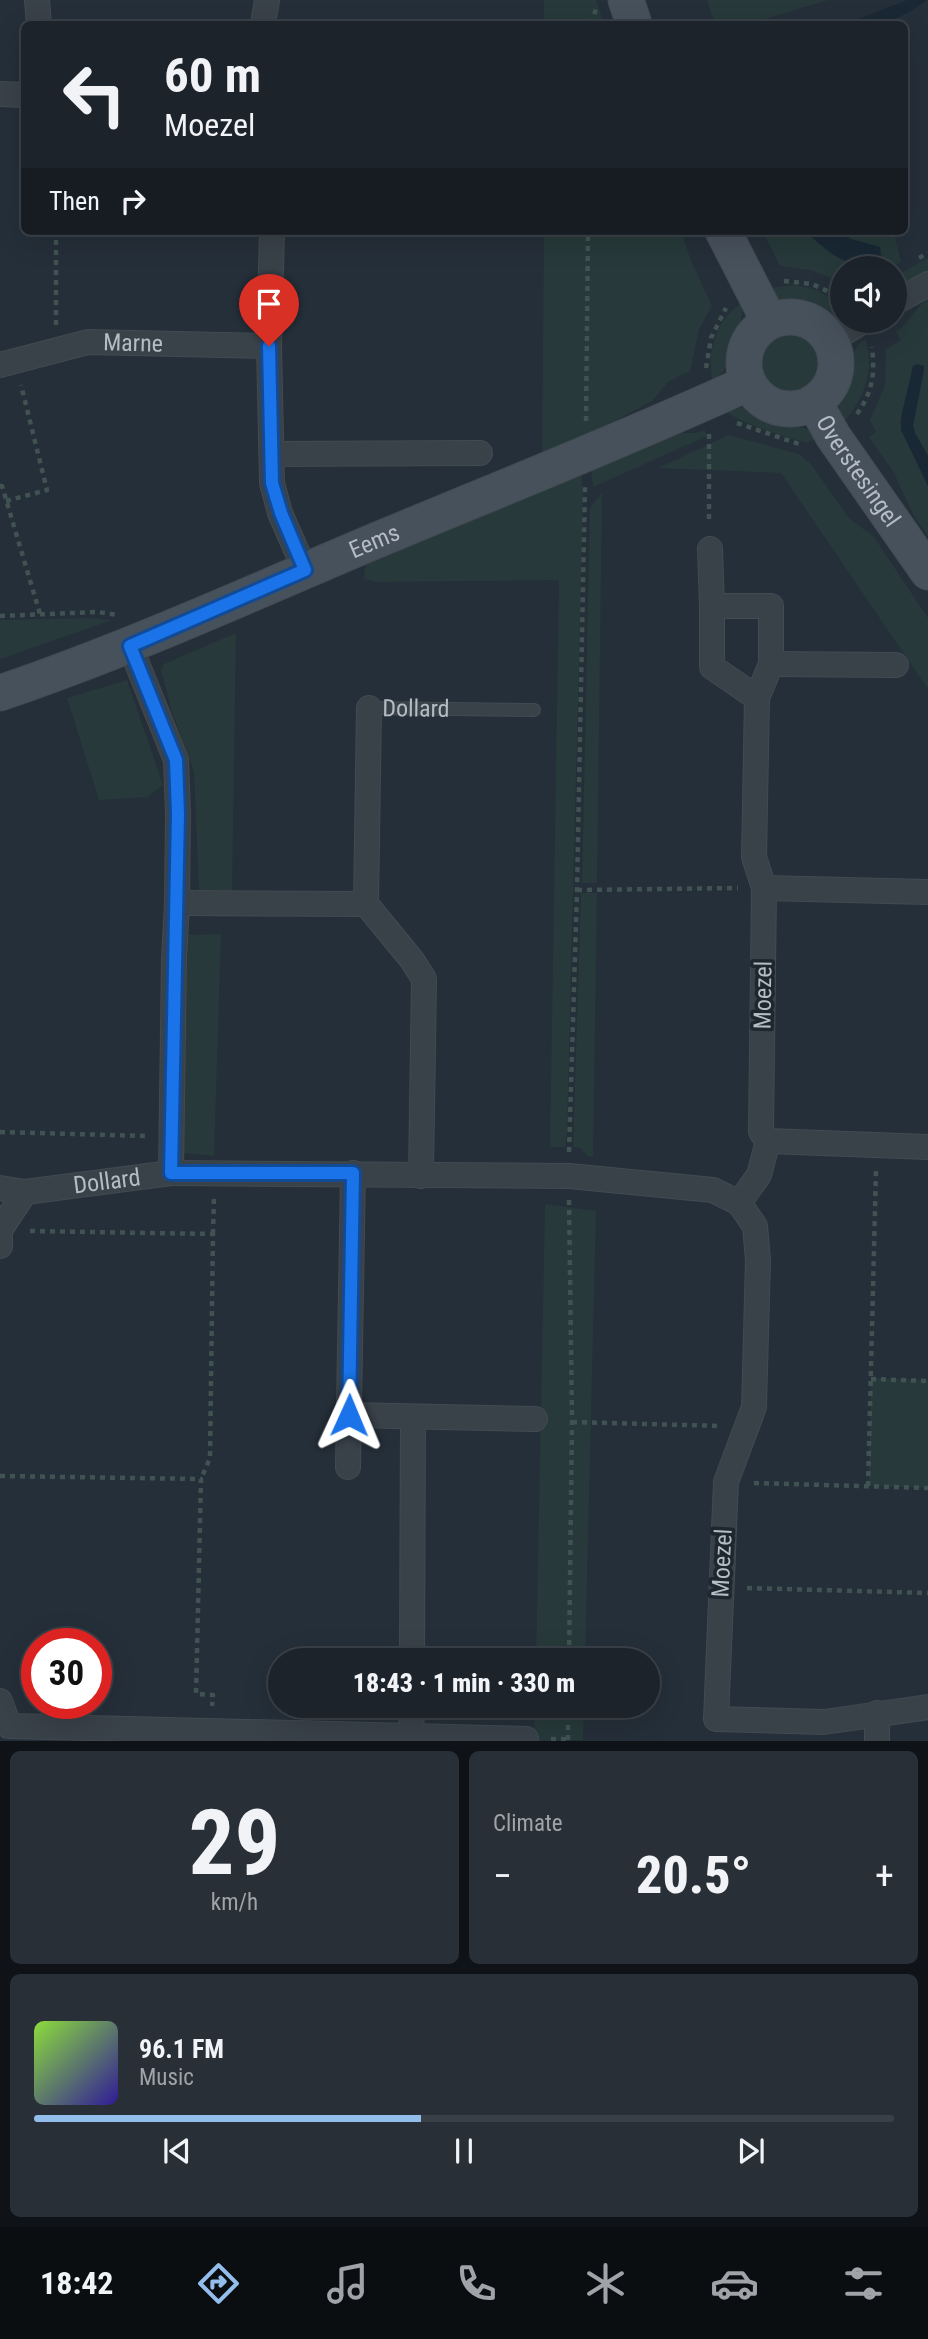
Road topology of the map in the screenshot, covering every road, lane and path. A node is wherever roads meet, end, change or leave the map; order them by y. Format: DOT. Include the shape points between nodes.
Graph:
graph roads {
  1 [pos="37,0"];
  2 [pos="267,0"];
  3 [pos="626,0"];
  4 [pos="39,21"];
  5 [pos="264,21"];
  6 [pos="633,21"];
  7 [pos="0,94"];
  8 [pos="21,95"];
  9 [pos="56,235"];
  10 [pos="272,235"];
  11 [pos="588,235"];
  12 [pos="725,235"];
  13 [pos="928,284"];
  14 [pos="907,296"];
  15 [pos="769,321"];
  16 [pos="843,333"];
  17 [pos="830,341"];
  18 [pos="269,346"];
  19 [pos="56,350"];
  20 [pos="7,363"];
  21 [pos="748,383"];
  22 [pos="814,402"];
  23 [pos="709,423"];
  24 [pos="480,453"];
  25 [pos="272,454"];
  26 [pos="586,455"];
  27 [pos="0,486"];
  28 [pos="6,502"];
  29 [pos="710,549"];
  30 [pos="305,570"];
  31 [pos="928,572"];
  32 [pos="712,606"];
  33 [pos="40,614"];
  34 [pos="0,616"];
  35 [pos="126,631"];
  36 [pos="771,664"];
  37 [pos="896,665"];
  38 [pos="0,693"];
  39 [pos="757,698"];
  40 [pos="369,708"];
  41 [pos="534,710"];
  42 [pos="764,888"];
  43 [pos="577,890"];
  44 [pos="928,892"];
  45 [pos="177,902"];
  46 [pos="366,904"];
  47 [pos="0,1132"];
  48 [pos="171,1137"];
  49 [pos="768,1141"];
  50 [pos="876,1145"];
  51 [pos="928,1147"];
  52 [pos="171,1173"];
  53 [pos="214,1173"];
  54 [pos="353,1173"];
  55 [pos="421,1176"];
  56 [pos="569,1177"];
  57 [pos="0,1188"];
  58 [pos="25,1192"];
  59 [pos="739,1203"];
  60 [pos="0,1230"];
  61 [pos="213,1234"];
  62 [pos="0,1246"];
  63 [pos="871,1379"];
  64 [pos="928,1381"];
  65 [pos="349,1415"];
  66 [pos="413,1417"];
  67 [pos="535,1419"];
  68 [pos="572,1422"];
  69 [pos="746,1426"];
  70 [pos="348,1467"];
  71 [pos="0,1476"];
  72 [pos="201,1479"];
  73 [pos="726,1482"];
  74 [pos="868,1486"];
  75 [pos="928,1488"];
  76 [pos="721,1587"];
  77 [pos="928,1593"];
  78 [pos="412,1648"];
  79 [pos="569,1648"];
  80 [pos="0,1701"];
  81 [pos="928,1707"];
  82 [pos="877,1713"];
  83 [pos="412,1718"];
  84 [pos="569,1718"];
  85 [pos="210,1729"];
  86 [pos="411,1736"];
  87 [pos="341,1737"];
  88 [pos="526,1739"];
  89 [pos="568,1741"];
  90 [pos="877,1741"];
  1 -- 4 [label="street"];
  2 -- 5 [label="street"];
  3 -- 6 [label="street"];
  7 -- 8 [label="street"];
  9 -- 19 [label="path"];
  10 -- 18 [label="street"];
  11 -- 26 [label="path"];
  12 -- 15 [label="street"];
  13 -- 14 [label="street"];
  15 -- 17 [label="street" via="798,317 823,330"];
  15 -- 21 [label="street" via="752,335 747,346 744,371"];
  16 -- 17 [label="street"];
  17 -- 22 [label="street" via="836,358 834,375 827,391"];
  18 -- 19 [label="street, Marne" via="88,342"];
  18 -- 25 [label="street"];
  19 -- 20 [label="street, Marne"];
  20 -- 28 [label="path" via="47,490"];
  21 -- 22 [label="street" via="765,402 777,407 789,409"];
  21 -- 26 [label="street, Eems"];
  22 -- 31 [label="street, Overstesingel"];
  23 -- 29 [label="path"];
  24 -- 25 [label="street"];
  25 -- 30 [label="street" via="272,483"];
  26 -- 30 [label="street, Eems"];
  26 -- 43 [label="path"];
  27 -- 28 [label="path"];
  28 -- 33 [label="path"];
  29 -- 32 [label="street"];
  30 -- 35 [label="street, Eems"];
  32 -- 36 [label="street, Moezel" via="771,606"];
  32 -- 39 [label="street" via="712,667"];
  33 -- 34 [label="path"];
  33 -- 35 [label="path" via="97,612"];
  35 -- 38 [label="street, Eems"];
  35 -- 45 [label="street, Dollard" via="176,760"];
  36 -- 37 [label="street"];
  36 -- 39 [label="street, Moezel"];
  39 -- 42 [label="street, Moezel" via="754,857"];
  40 -- 41 [label="lane, Dollard"];
  40 -- 46 [label="street, Dollard"];
  42 -- 43 [label="path"];
  42 -- 44 [label="street"];
  42 -- 49 [label="street, Moezel" via="761,1132"];
  43 -- 56 [label="path"];
  45 -- 46 [label="street"];
  45 -- 48 [label="street, Dollard"];
  46 -- 55 [label="street" via="424,979"];
  47 -- 48 [label="path"];
  48 -- 52 [label="street, Dollard"];
  49 -- 50 [label="street"];
  49 -- 59 [label="street, Moezel" via="759,1175"];
  50 -- 51 [label="street"];
  50 -- 63 [label="path"];
  52 -- 53 [label="street"];
  52 -- 58 [label="street, Dollard"];
  53 -- 54 [label="street"];
  53 -- 61 [label="path"];
  54 -- 55 [label="street"];
  54 -- 65 [label="street"];
  55 -- 56 [label="street"];
  56 -- 59 [label="street" via="713,1190"];
  56 -- 68 [label="path"];
  57 -- 58 [label="street, Dollard"];
  58 -- 60 [label="street"];
  59 -- 69 [label="street, Moezel" via="755,1226 758,1260 754,1407"];
  60 -- 61 [label="path"];
  60 -- 62 [label="street"];
  61 -- 72 [label="path" via="210,1458"];
  63 -- 64 [label="path"];
  63 -- 74 [label="path"];
  65 -- 66 [label="street"];
  65 -- 70 [label="street"];
  66 -- 67 [label="street"];
  66 -- 78 [label="street"];
  68 -- 69 [label="path"];
  68 -- 79 [label="path"];
  69 -- 73 [label="street, Moezel"];
  71 -- 72 [label="path"];
  72 -- 85 [label="path" via="196,1695 213,1695"];
  73 -- 74 [label="path"];
  73 -- 76 [label="street, Moezel"];
  74 -- 75 [label="path"];
  76 -- 77 [label="path"];
  76 -- 82 [label="street, Moezel" via="716,1719 824,1722"];
  80 -- 85 [label="street" via="9,1726"];
  81 -- 82 [label="street, Moezel"];
  82 -- 90 [label="street"];
  83 -- 86 [label="street"];
  84 -- 89 [label="path"];
  85 -- 87 [label="street"];
  86 -- 87 [label="street"];
  86 -- 88 [label="street"];
}
